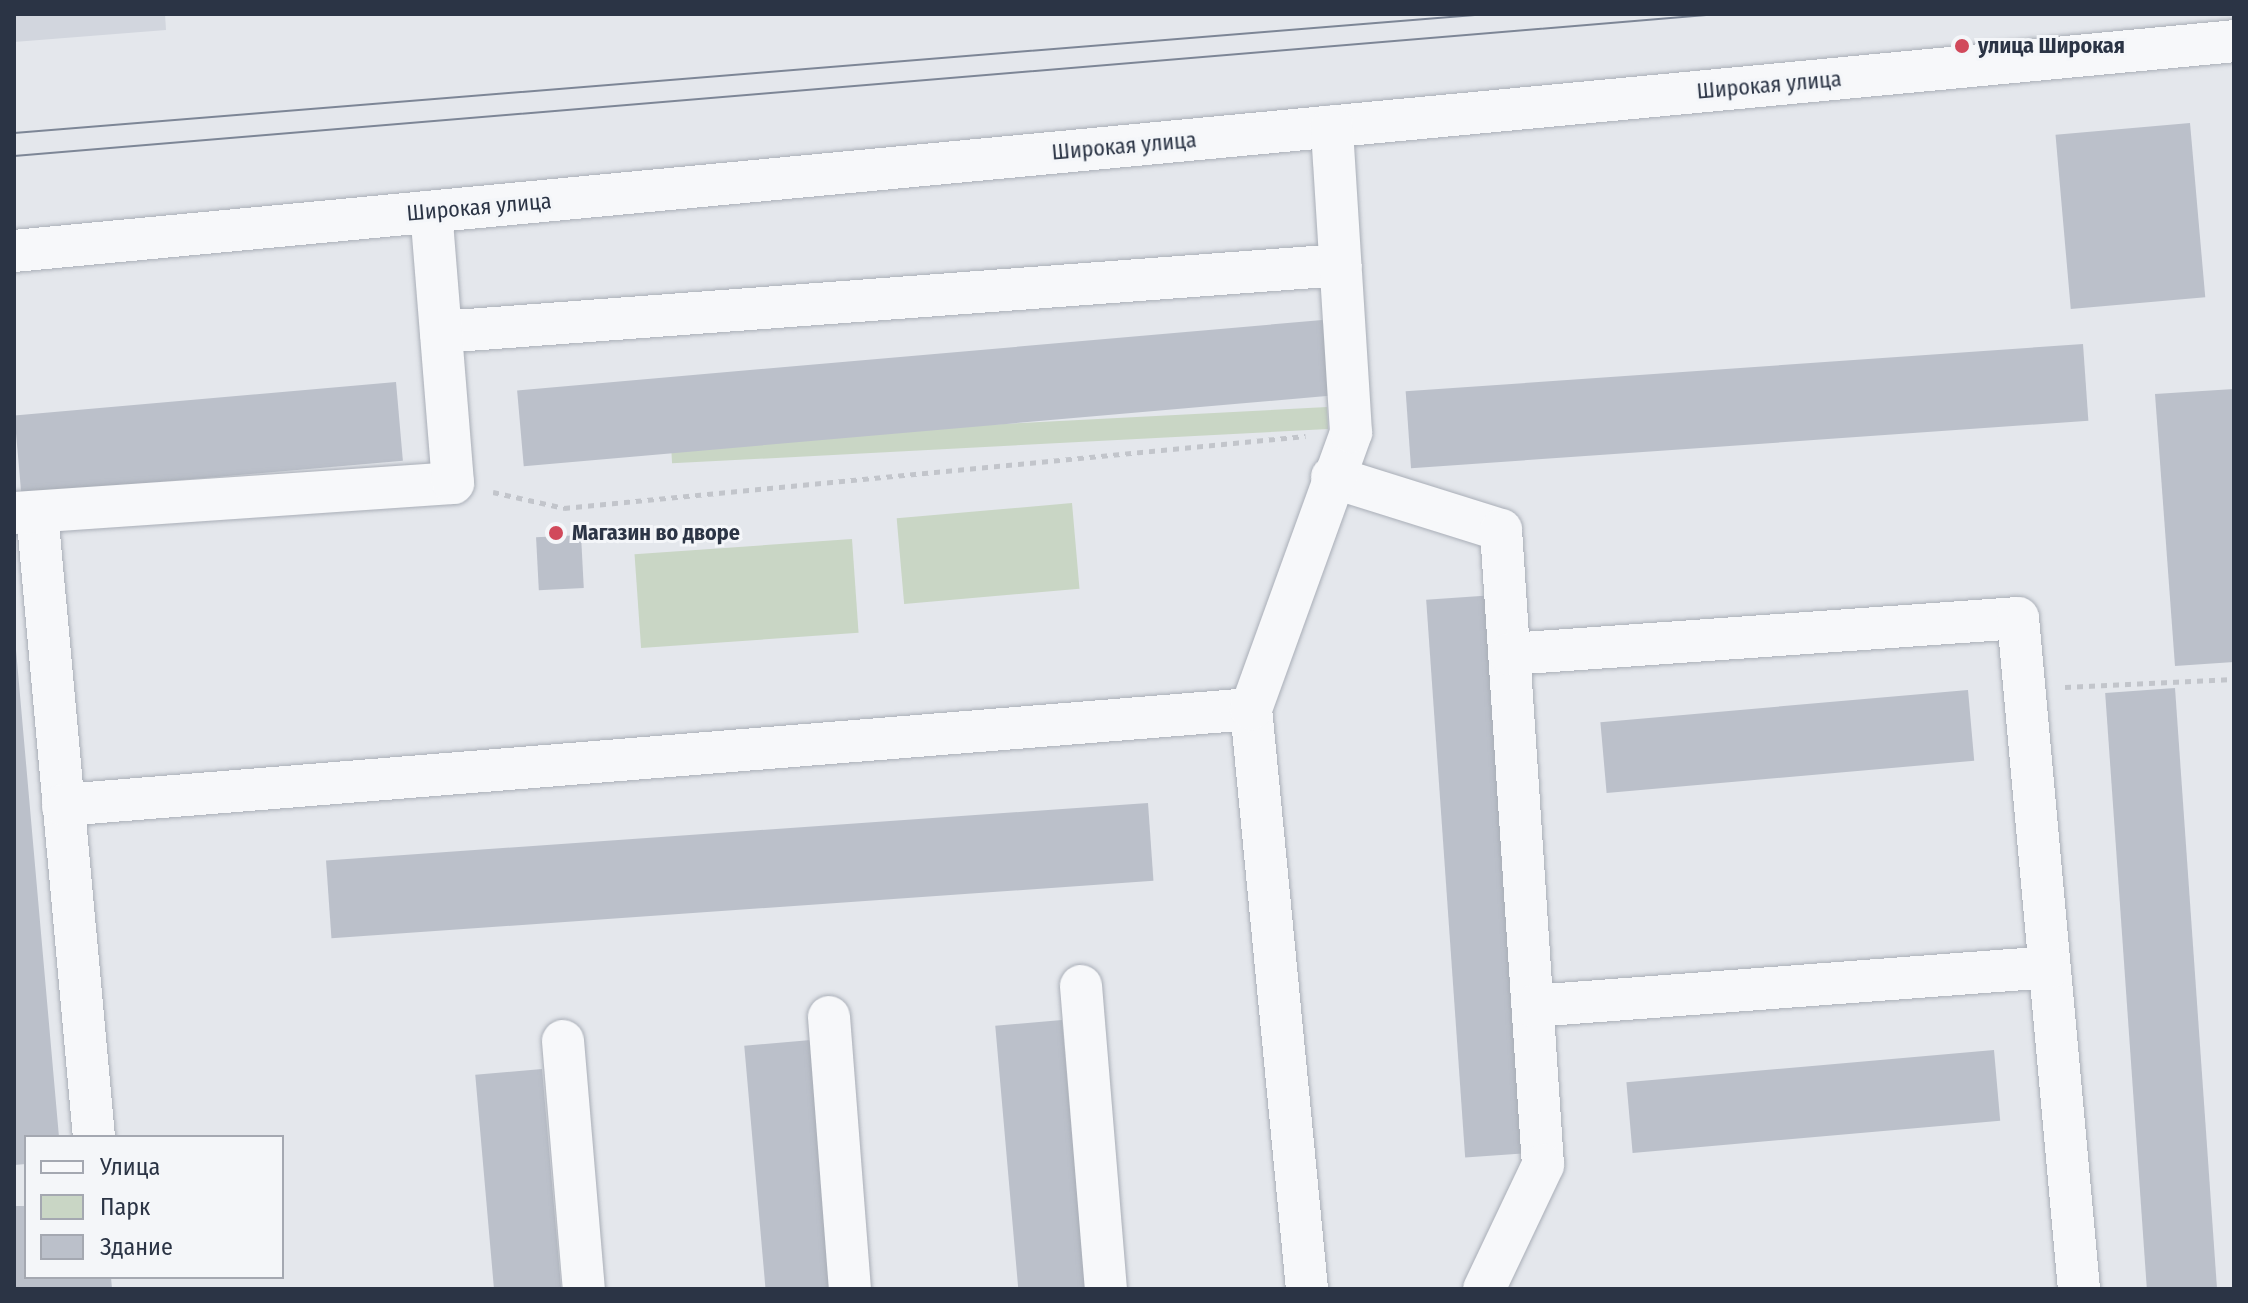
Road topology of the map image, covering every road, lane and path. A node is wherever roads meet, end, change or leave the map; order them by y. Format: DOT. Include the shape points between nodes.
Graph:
graph roads {
  1 [pos="2234,41"];
  2 [pos="1332,127"];
  3 [pos="431,212"];
  4 [pos="14,251"];
  5 [pos="1341,265"];
  6 [pos="441,332"];
  7 [pos="1351,432"];
  8 [pos="1332,477"];
  9 [pos="453,483"];
  10 [pos="26,512"];
  11 [pos="1510,654"];
  12 [pos="2234,679"];
  13 [pos="2024,689"];
  14 [pos="1251,709"];
  15 [pos="63,805"];
  16 [pos="2050,967"];
  17 [pos="1081,986"];
  18 [pos="1533,1006"];
  19 [pos="829,1017"];
  20 [pos="563,1041"];
  21 [pos="94,1135"];
  22 [pos="584,1289"];
  23 [pos="850,1289"];
  24 [pos="1106,1289"];
  25 [pos="1307,1289"];
  26 [pos="1484,1289"];
  27 [pos="2079,1289"];
  1 -- 2 [label="street, Широкая улица"];
  2 -- 3 [label="street, Широкая улица"];
  2 -- 5 [label="street"];
  3 -- 4 [label="street, Широкая улица"];
  3 -- 6 [label="street"];
  5 -- 6 [label="street"];
  5 -- 7 [label="street"];
  6 -- 9 [label="street"];
  7 -- 8 [label="street"];
  7 -- 9 [label="path" via="564,508"];
  8 -- 11 [label="street" via="1501,530"];
  8 -- 14 [label="street"];
  9 -- 10 [label="street"];
  10 -- 15 [label="street"];
  11 -- 13 [label="street" via="2018,618"];
  11 -- 18 [label="street"];
  12 -- 13 [label="path"];
  13 -- 16 [label="street"];
  14 -- 15 [label="street"];
  14 -- 25 [label="street"];
  15 -- 21 [label="street"];
  16 -- 18 [label="street"];
  16 -- 27 [label="street"];
  17 -- 24 [label="street"];
  18 -- 26 [label="street" via="1543,1165"];
  19 -- 23 [label="street"];
  20 -- 22 [label="street"];
}
